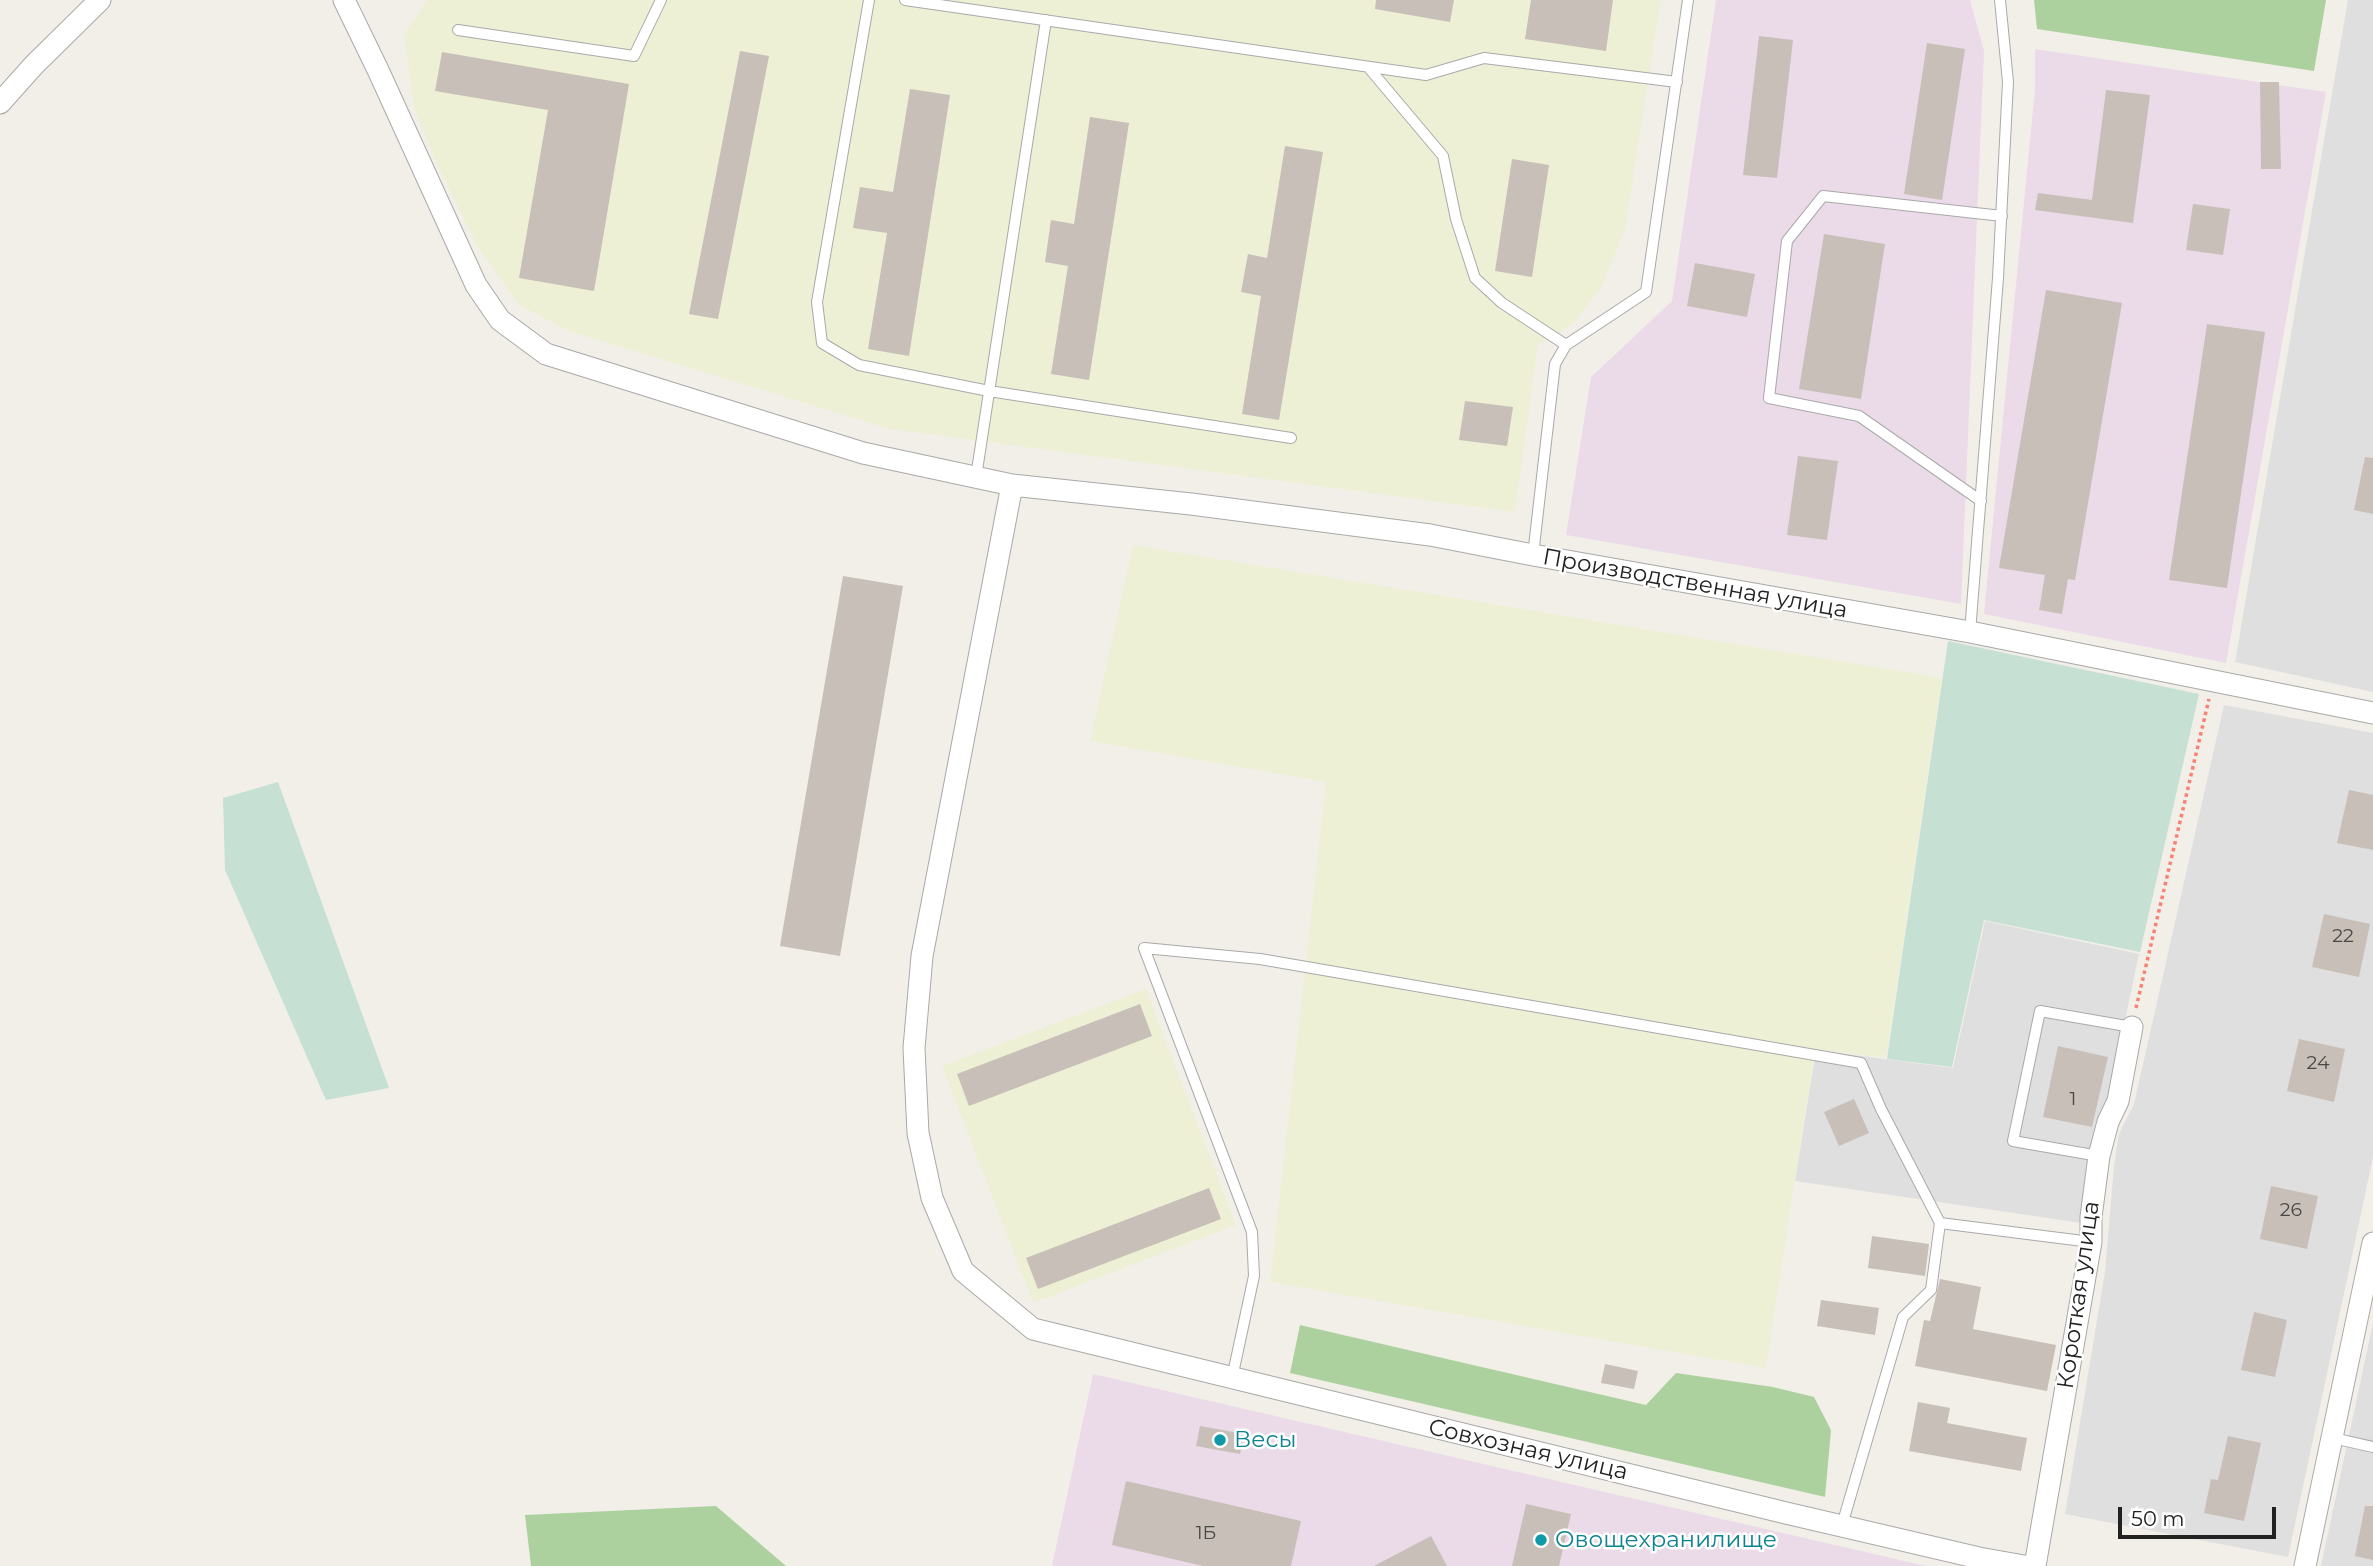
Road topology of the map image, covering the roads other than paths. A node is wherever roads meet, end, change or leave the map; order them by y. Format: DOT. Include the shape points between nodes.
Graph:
graph roads {
  1 [pos="100,0"];
  2 [pos="344,0"];
  3 [pos="661,0"];
  4 [pos="869,0"];
  5 [pos="905,0"];
  6 [pos="1688,0"];
  7 [pos="2000,0"];
  8 [pos="1046,20"];
  9 [pos="458,30"];
  10 [pos="1368,67"];
  11 [pos="1677,82"];
  12 [pos="0,103"];
  13 [pos="2002,216"];
  14 [pos="1566,345"];
  15 [pos="989,391"];
  16 [pos="1291,438"];
  17 [pos="975,477"];
  18 [pos="1012,485"];
  19 [pos="1981,501"];
  20 [pos="1533,555"];
  21 [pos="1970,632"];
  22 [pos="2373,713"];
  23 [pos="2132,1027"];
  24 [pos="2099,1156"];
  25 [pos="1940,1223"];
  26 [pos="2091,1242"];
  27 [pos="2373,1243"];
  28 [pos="1232,1378"];
  29 [pos="2333,1438"];
  30 [pos="2373,1447"];
  31 [pos="1842,1525"];
  32 [pos="1979,1562"];
  33 [pos="2024,1566"];
  34 [pos="2035,1566"];
  35 [pos="2305,1566"];
  1 -- 12 [label="street"];
  2 -- 17 [label="street, Производственная улица" via="475,285 500,320 546,354 863,453"];
  3 -- 9 [label="lane" via="634,56"];
  4 -- 15 [label="lane" via="817,302 822,343 859,365"];
  5 -- 8 [label="lane"];
  6 -- 11 [label="lane"];
  7 -- 13 [label="lane" via="2008,82"];
  8 -- 10 [label="lane"];
  8 -- 15 [label="lane"];
  10 -- 11 [label="lane" via="1426,75 1484,58"];
  10 -- 14 [label="lane" via="1443,156 1475,278 1502,303"];
  11 -- 14 [label="lane" via="1646,292"];
  13 -- 19 [label="lane"];
  13 -- 19 [label="lane" via="1823,196 1787,241 1769,398 1859,416"];
  14 -- 20 [label="lane" via="1555,364"];
  15 -- 16 [label="lane"];
  15 -- 17 [label="lane"];
  17 -- 18 [label="street, Производственная улица"];
  18 -- 20 [label="street, Производственная улица" via="1430,534"];
  18 -- 28 [label="street, Совхозная улица" via="922,956 914,1048 918,1133 932,1198 963,1271 1033,1329"];
  19 -- 21 [label="lane"];
  20 -- 21 [label="street, Производственная улица"];
  21 -- 22 [label="street, Производственная улица"];
  23 -- 24 [label="street, Короткая улица" via="2118,1101"];
  23 -- 24 [label="lane" via="2040,1012 2013,1141"];
  24 -- 26 [label="street, Короткая улица"];
  25 -- 26 [label="lane"];
  25 -- 28 [label="lane" via="1861,1063 1260,959 1144,948 1252,1232 1254,1276"];
  25 -- 31 [label="lane" via="1931,1290 1903,1317"];
  26 -- 34 [label="street, Короткая улица"];
  27 -- 29 [label="street"];
  28 -- 31 [label="street, Совхозная улица"];
  29 -- 30 [label="lane"];
  29 -- 35 [label="street"];
  31 -- 32 [label="street, Совхозная улица"];
  32 -- 33 [label="street, Совхозная улица"];
}
